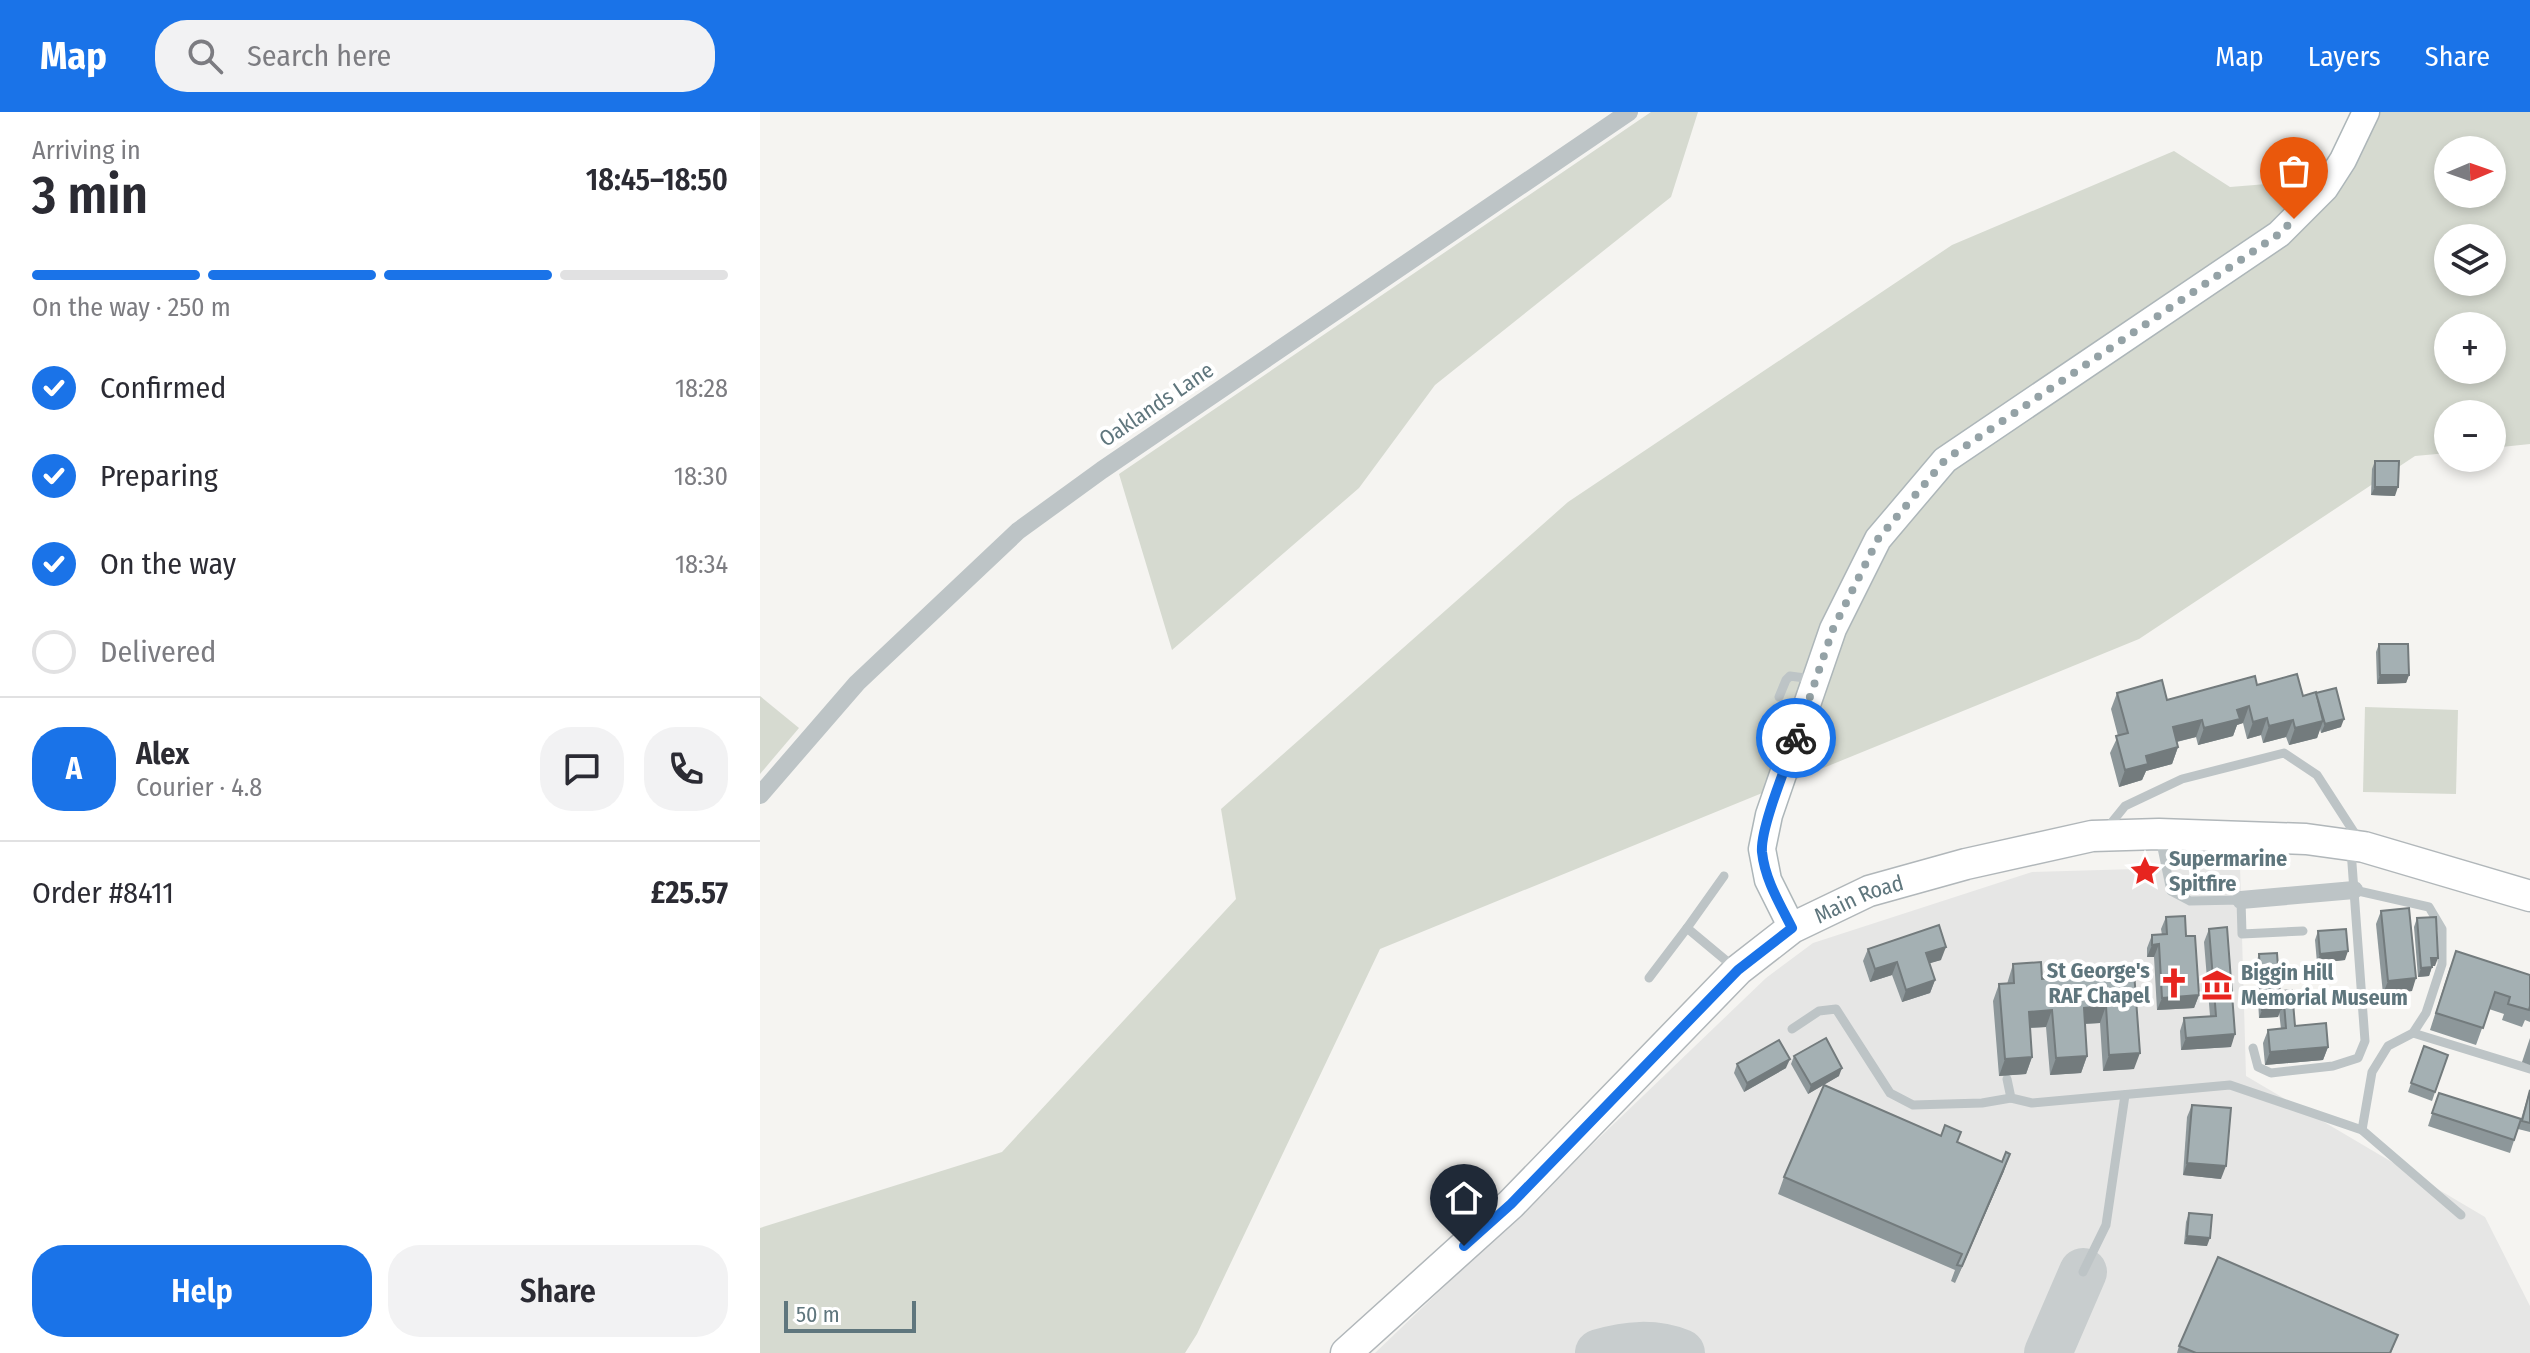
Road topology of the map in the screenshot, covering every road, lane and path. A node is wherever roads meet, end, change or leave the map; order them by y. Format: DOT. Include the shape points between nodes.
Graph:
graph roads {
  1 [pos="1629,112"];
  2 [pos="2366,112"];
  3 [pos="1815,680"];
  4 [pos="1779,697"];
  5 [pos="760,795"];
  6 [pos="2159,834"];
  7 [pos="2100,836"];
  8 [pos="2357,846"];
  9 [pos="1724,876"];
  10 [pos="2354,890"];
  11 [pos="2530,896"];
  12 [pos="2241,900"];
  13 [pos="1687,928"];
  14 [pos="1792,928"];
  15 [pos="2303,931"];
  16 [pos="2442,946"];
  17 [pos="2457,951"];
  18 [pos="1738,970"];
  19 [pos="1649,978"];
  20 [pos="1792,1029"];
  21 [pos="2413,1033"];
  22 [pos="2253,1048"];
  23 [pos="2530,1069"];
  24 [pos="2007,1079"];
  25 [pos="2125,1095"];
  26 [pos="2011,1098"];
  27 [pos="2362,1130"];
  28 [pos="2461,1215"];
  29 [pos="2083,1272"];
  30 [pos="1346,1353"];
  1 -- 5 [label="street, Oaklands Lane" via="1018,531 857,683"];
  2 -- 3 [label="street" via="2325,188 2279,234 1945,460 1878,539 1833,629"];
  3 -- 4 [label="lane" via="1790,676"];
  3 -- 14 [label="street" via="1762,849 1768,880"];
  6 -- 7 [label="main road, Main Road"];
  6 -- 8 [label="main road, Main Road"];
  6 -- 12 [label="lane" via="2171,891 2190,901"];
  7 -- 8 [label="lane" via="2125,806 2182,779 2284,753 2317,775"];
  7 -- 14 [label="main road, Main Road" via="1869,891"];
  8 -- 10 [label="lane"];
  8 -- 11 [label="main road, Main Road"];
  9 -- 13 [label="lane"];
  10 -- 12 [label="street"];
  10 -- 16 [label="lane" via="2429,907 2442,929"];
  10 -- 22 [label="lane" via="2365,1041 2358,1058 2271,1073 2258,1067"];
  12 -- 15 [label="lane" via="2242,934"];
  13 -- 18 [label="lane"];
  13 -- 19 [label="lane"];
  14 -- 18 [label="main road, Main Road"];
  16 -- 17 [label="lane"];
  16 -- 21 [label="lane" via="2442,964 2426,1013"];
  18 -- 30 [label="main road, Main Road" via="1511,1204"];
  20 -- 26 [label="lane" via="1819,1011 1836,1009 1890,1093 1913,1105"];
  21 -- 23 [label="lane"];
  21 -- 27 [label="lane" via="2388,1046 2372,1072"];
  24 -- 26 [label="lane"];
  25 -- 26 [label="lane" via="2032,1103"];
  25 -- 27 [label="lane" via="2230,1085"];
  25 -- 29 [label="lane" via="2106,1225"];
  27 -- 28 [label="lane"];
}
